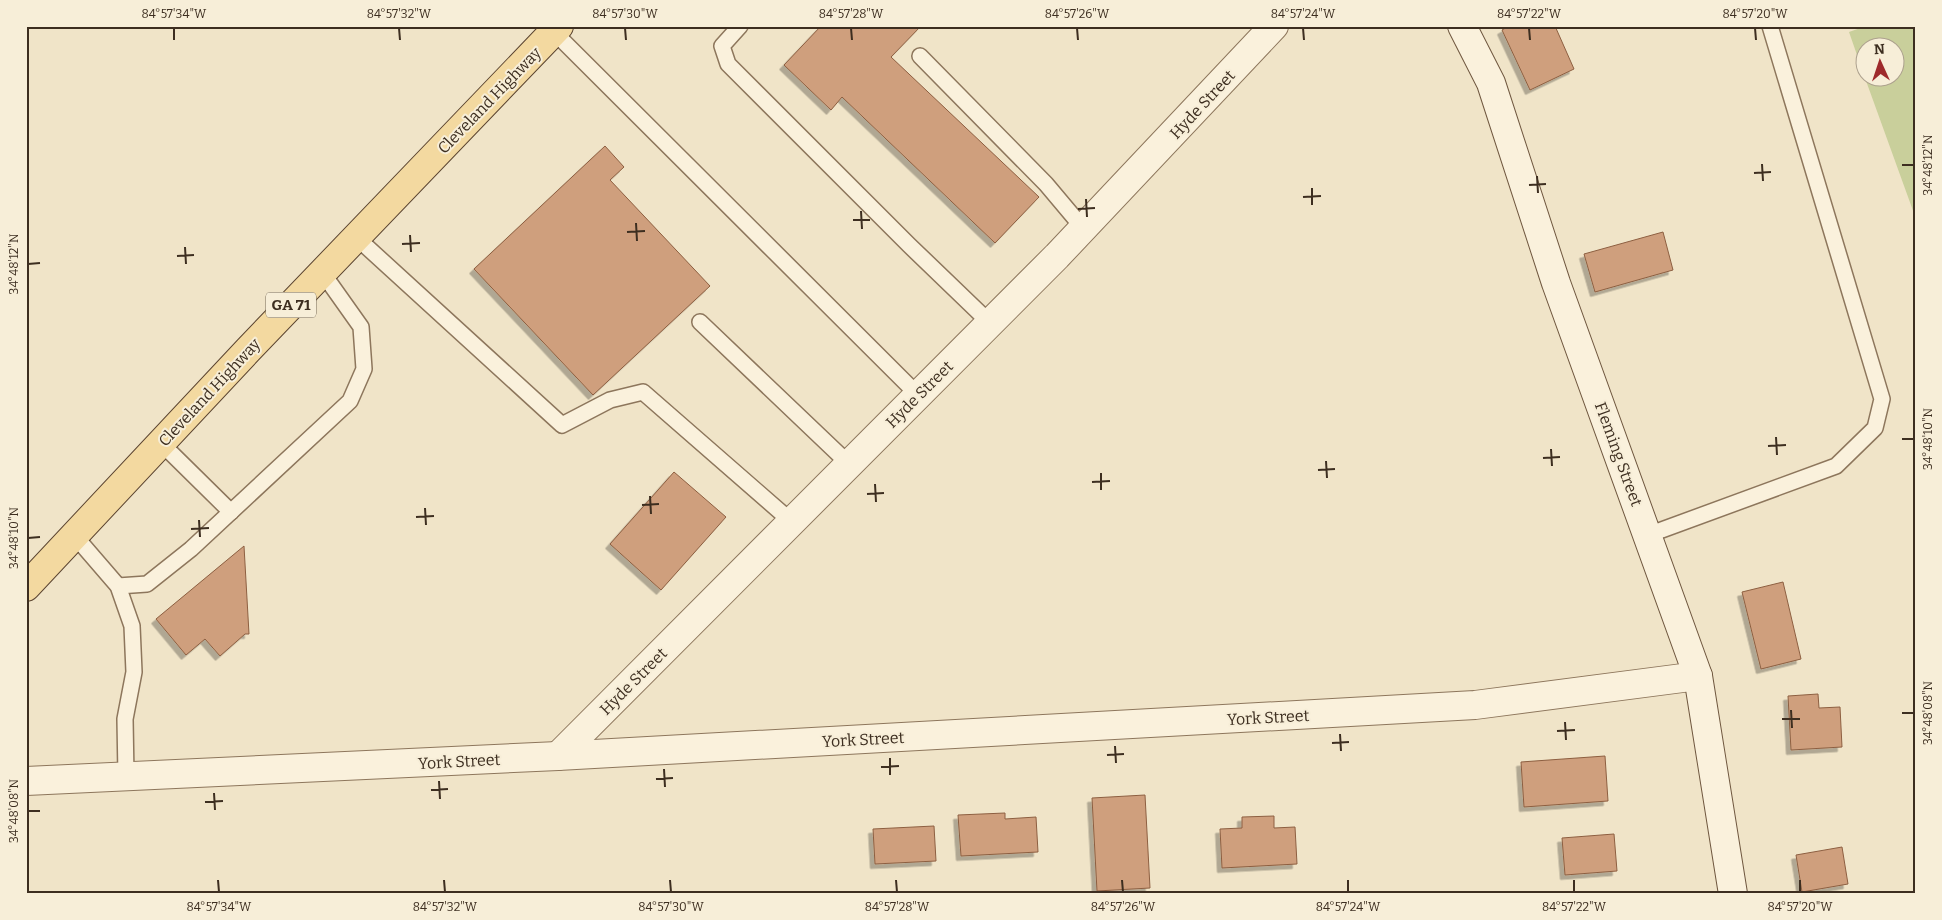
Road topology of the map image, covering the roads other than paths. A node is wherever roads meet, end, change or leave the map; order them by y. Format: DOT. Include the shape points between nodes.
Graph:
graph roads {
  1 [pos="740,26"];
  2 [pos="1274,26"];
  3 [pos="1462,26"];
  4 [pos="1770,26"];
  5 [pos="556,29"];
  6 [pos="920,56"];
  7 [pos="1083,228"];
  8 [pos="356,237"];
  9 [pos="322,272"];
  10 [pos="700,322"];
  11 [pos="990,323"];
  12 [pos="918,395"];
  13 [pos="161,443"];
  14 [pos="849,464"];
  15 [pos="231,512"];
  16 [pos="792,522"];
  17 [pos="1648,535"];
  18 [pos="74,536"];
  19 [pos="118,586"];
  20 [pos="26,587"];
  21 [pos="1698,676"];
  22 [pos="558,756"];
  23 [pos="126,776"];
  24 [pos="26,781"];
  25 [pos="1733,894"];
  1 -- 11 [label="lane" via="722,46 728,64"];
  2 -- 7 [label="street, Hyde Street"];
  3 -- 17 [label="street, Fleming Street" via="1490,83 1556,283"];
  4 -- 17 [label="lane" via="1882,399 1880,409 1875,428 1836,466"];
  5 -- 8 [label="main road, Cleveland Highway / GA 71"];
  5 -- 12 [label="lane" via="742,221"];
  6 -- 7 [label="lane" via="1046,184"];
  7 -- 11 [label="street, Hyde Street"];
  8 -- 9 [label="main road, Cleveland Highway / GA 71"];
  8 -- 16 [label="lane" via="562,425 610,400 643,392"];
  9 -- 13 [label="main road, Cleveland Highway / GA 71"];
  9 -- 15 [label="lane" via="361,327 364,369 350,401"];
  10 -- 14 [label="lane"];
  11 -- 12 [label="street, Hyde Street"];
  12 -- 14 [label="street, Hyde Street"];
  13 -- 15 [label="lane"];
  13 -- 18 [label="main road, Cleveland Highway / GA 71"];
  14 -- 16 [label="street, Hyde Street"];
  15 -- 19 [label="lane" via="147,584"];
  16 -- 22 [label="street, Hyde Street"];
  17 -- 21 [label="street, Fleming Street"];
  18 -- 19 [label="lane"];
  18 -- 20 [label="main road, Cleveland Highway / GA 71"];
  19 -- 23 [label="lane" via="132,626 134,672 125,719"];
  21 -- 22 [label="street, York Street" via="1475,705"];
  21 -- 25 [label="street, Fleming Street"];
  22 -- 23 [label="street, York Street"];
  23 -- 24 [label="street, York Street"];
}
